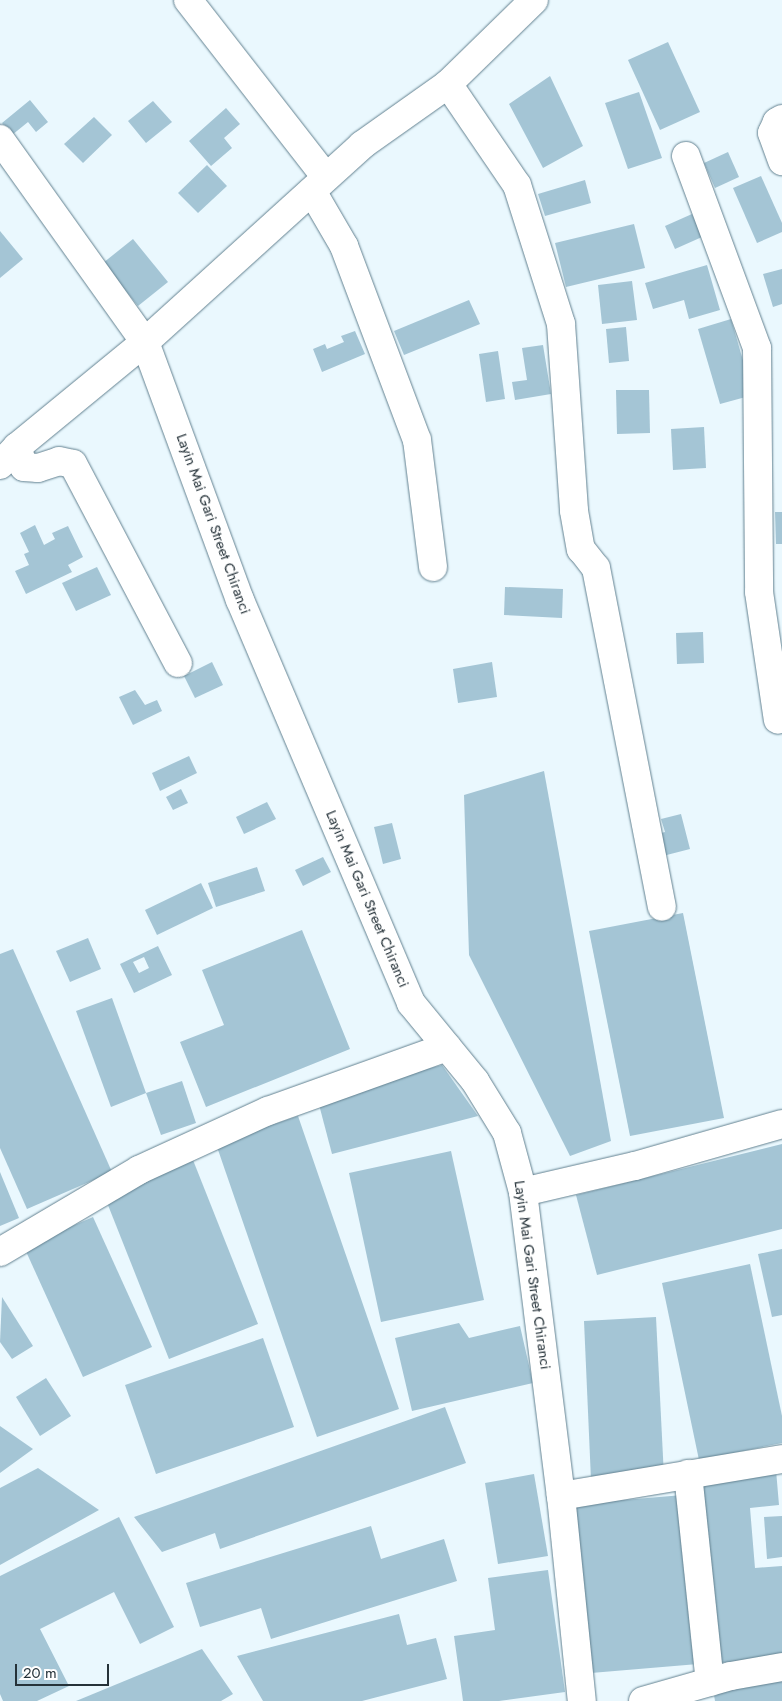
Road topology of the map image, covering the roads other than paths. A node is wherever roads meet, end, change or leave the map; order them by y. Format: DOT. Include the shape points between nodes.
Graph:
graph roads {
  1 [pos="188,0"];
  2 [pos="534,0"];
  3 [pos="448,84"];
  4 [pos="782,119"];
  5 [pos="0,139"];
  6 [pos="686,156"];
  7 [pos="782,161"];
  8 [pos="319,184"];
  9 [pos="145,342"];
  10 [pos="9,456"];
  11 [pos="433,567"];
  12 [pos="178,663"];
  13 [pos="781,725"];
  14 [pos="662,907"];
  15 [pos="447,1047"];
  16 [pos="782,1124"];
  17 [pos="523,1192"];
  18 [pos="0,1252"];
  19 [pos="782,1459"];
  20 [pos="688,1474"];
  21 [pos="561,1496"];
  22 [pos="782,1667"];
  23 [pos="710,1682"];
  24 [pos="582,1701"];
  25 [pos="643,1701"];
  1 -- 8 [label="street"];
  2 -- 3 [label="street"];
  3 -- 8 [label="street" via="362,145"];
  3 -- 14 [label="street" via="517,185 561,324 574,512 581,549 596,568"];
  4 -- 7 [label="street" via="772,133"];
  5 -- 9 [label="street, Layin Mai Gari Street Chiranci"];
  6 -- 13 [label="street" via="757,348 759,592"];
  8 -- 9 [label="street"];
  8 -- 11 [label="street" via="418,440"];
  9 -- 10 [label="street"];
  9 -- 15 [label="street, Layin Mai Gari Street Chiranci" via="240,600 411,1003"];
  10 -- 12 [label="street" via="24,466 38,468 59,461 73,464"];
  15 -- 17 [label="street, Layin Mai Gari Street Chiranci" via="476,1081 507,1133"];
  15 -- 18 [label="street" via="268,1111 139,1170"];
  16 -- 17 [label="street" via="635,1166"];
  17 -- 21 [label="street, Layin Mai Gari Street Chiranci"];
  19 -- 20 [label="street"];
  20 -- 21 [label="street"];
  20 -- 23 [label="street"];
  21 -- 24 [label="street, Layin Mai Gari Street Chiranci"];
  22 -- 23 [label="street"];
  23 -- 25 [label="street"];
}
